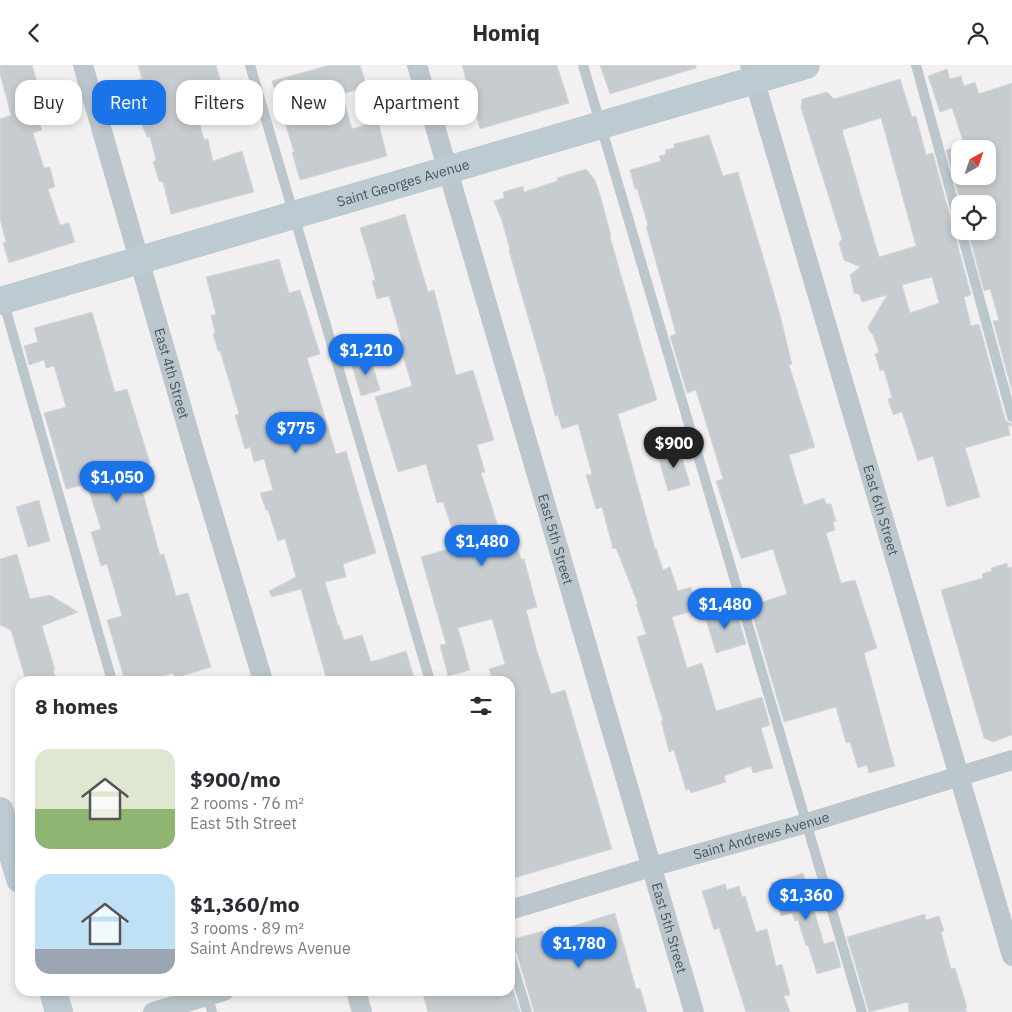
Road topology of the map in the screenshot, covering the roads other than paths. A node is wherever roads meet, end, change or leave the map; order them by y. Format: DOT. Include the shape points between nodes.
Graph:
graph roads {
  1 [pos="83,65"];
  2 [pos="250,65"];
  3 [pos="417,65"];
  4 [pos="583,65"];
  5 [pos="806,65"];
  6 [pos="916,65"];
  7 [pos="752,73"];
  8 [pos="600,125"];
  9 [pos="448,169"];
  10 [pos="952,195"];
  11 [pos="294,215"];
  12 [pos="963,240"];
  13 [pos="140,260"];
  14 [pos="1,297"];
  15 [pos="1012,417"];
  16 [pos="111,676"];
  17 [pos="262,676"];
  18 [pos="429,676"];
  19 [pos="1012,759"];
  20 [pos="959,776"];
  21 [pos="0,811"];
  22 [pos="807,823"];
  23 [pos="15,862"];
  24 [pos="651,867"];
  25 [pos="515,908"];
  26 [pos="1012,956"];
  27 [pos="515,972"];
  28 [pos="54,996"];
  29 [pos="357,996"];
  30 [pos="213,998"];
  31 [pos="59,1012"];
  32 [pos="153,1012"];
  33 [pos="362,1012"];
  34 [pos="527,1012"];
  35 [pos="694,1012"];
  36 [pos="862,1012"];
  1 -- 13 [label="street, East 4th Street"];
  2 -- 11 [label="lane"];
  3 -- 9 [label="street, East 5th Street"];
  4 -- 8 [label="lane"];
  5 -- 7 [label="street, Saint Georges Avenue"];
  6 -- 10 [label="lane"];
  7 -- 8 [label="street, Saint Georges Avenue"];
  7 -- 20 [label="street, East 6th Street"];
  8 -- 9 [label="street, Saint Georges Avenue"];
  8 -- 22 [label="lane"];
  9 -- 11 [label="street, Saint Georges Avenue"];
  9 -- 24 [label="street, East 5th Street"];
  11 -- 13 [label="street, Saint Georges Avenue"];
  11 -- 18 [label="lane"];
  12 -- 15 [label="lane"];
  13 -- 14 [label="street, Saint Georges Avenue"];
  13 -- 17 [label="street, East 4th Street"];
  14 -- 16 [label="lane"];
  19 -- 20 [label="street, Saint Andrews Avenue"];
  20 -- 22 [label="street, Saint Andrews Avenue"];
  20 -- 26 [label="street, East 6th Street"];
  21 -- 23 [label="street"];
  22 -- 24 [label="street, Saint Andrews Avenue"];
  22 -- 36 [label="lane"];
  24 -- 25 [label="street, Saint Andrews Avenue"];
  24 -- 35 [label="street, East 5th Street"];
  27 -- 34 [label="lane"];
  28 -- 31 [label="street"];
  29 -- 33 [label="street"];
  30 -- 32 [label="street"];
}
